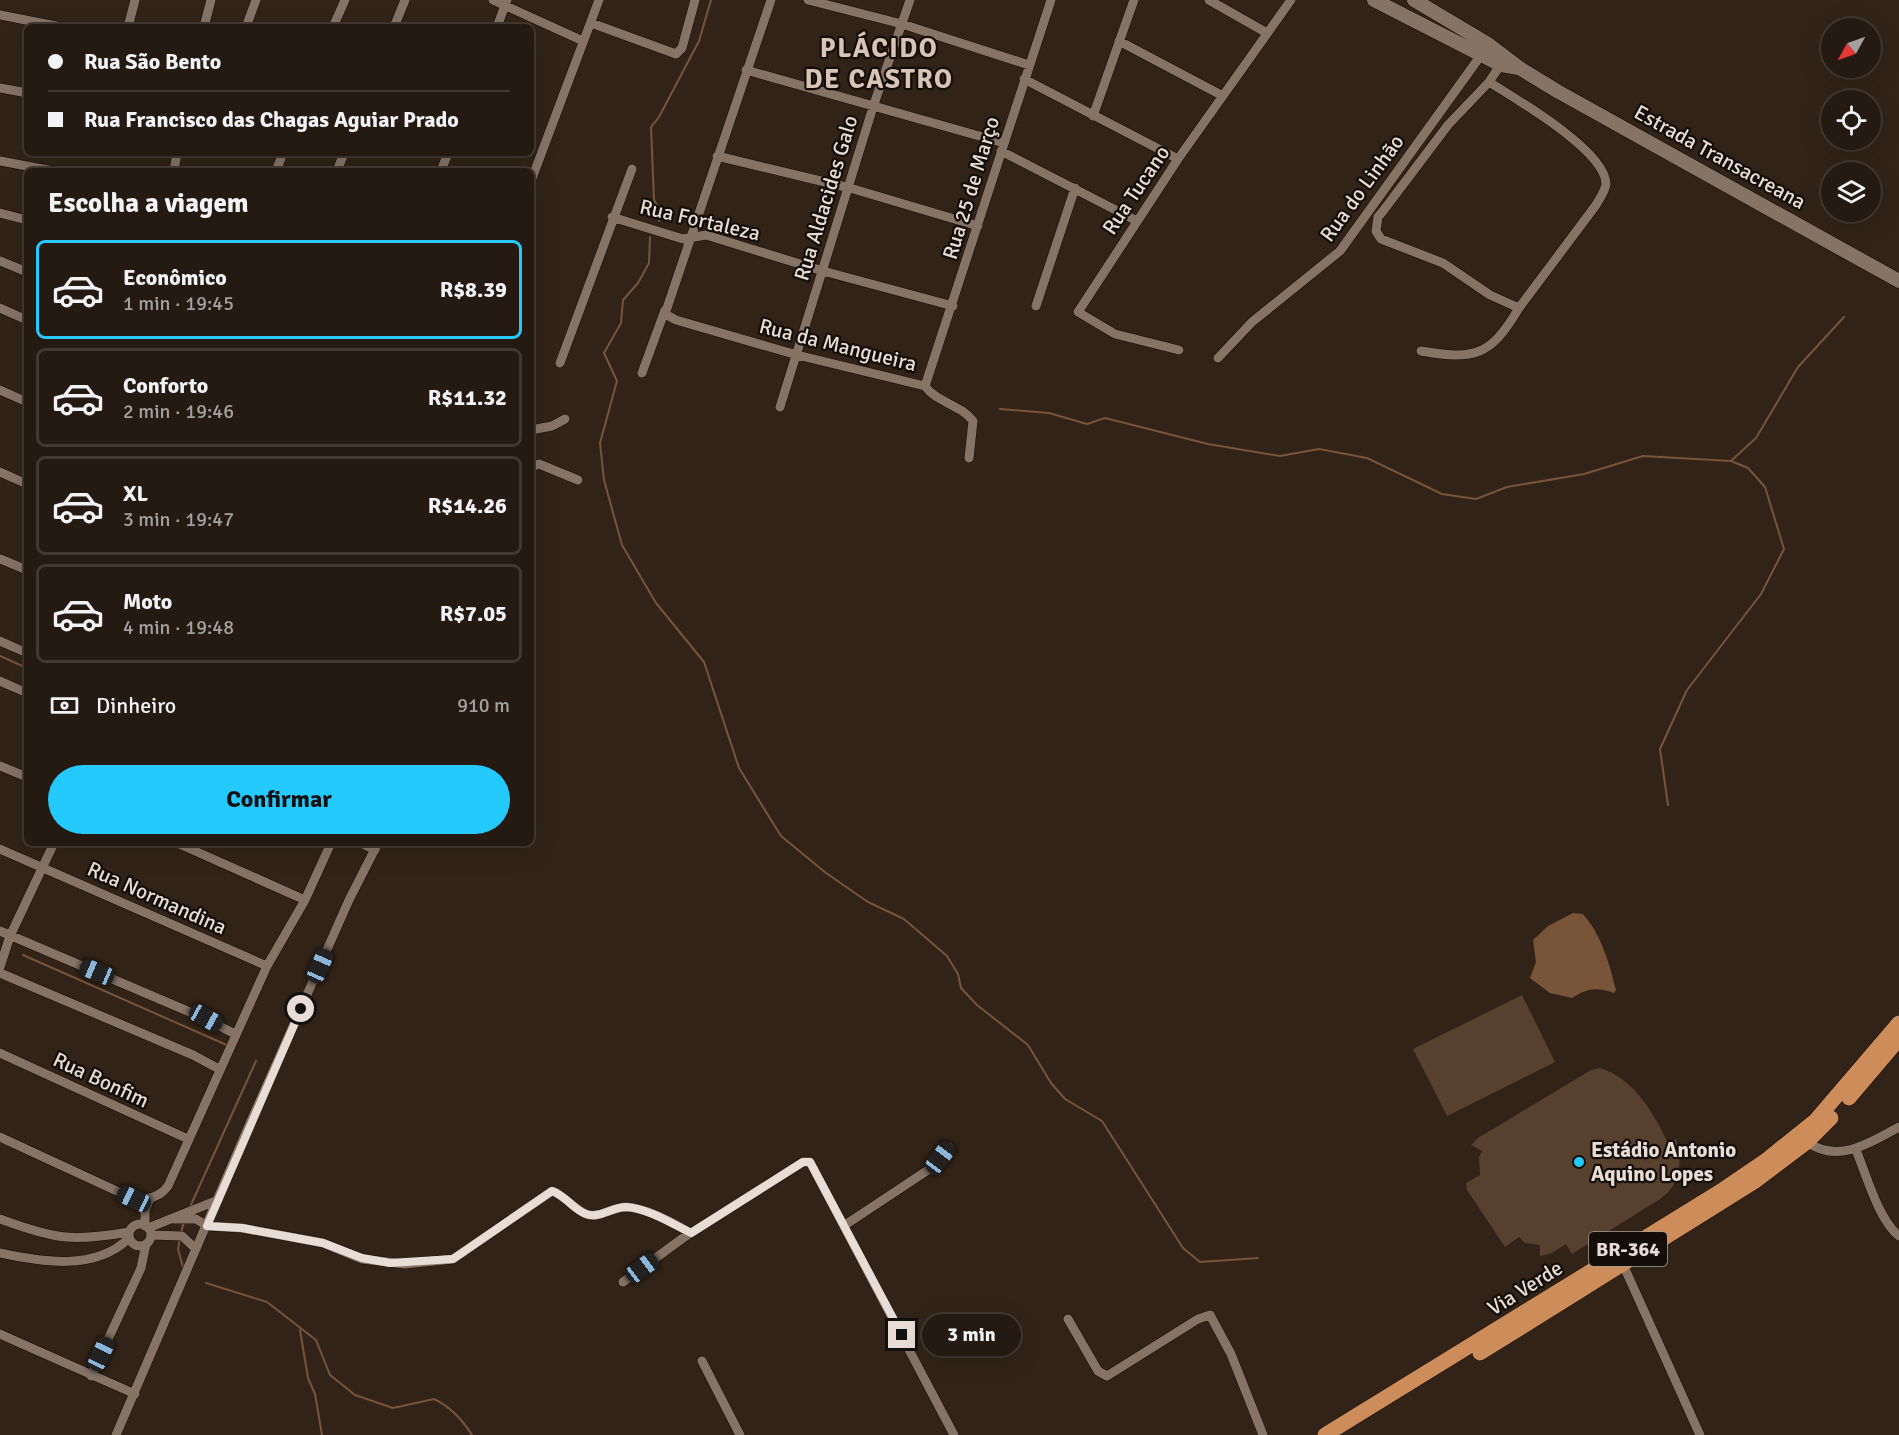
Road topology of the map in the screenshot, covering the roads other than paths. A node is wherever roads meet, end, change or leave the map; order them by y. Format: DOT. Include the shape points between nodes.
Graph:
graph roads {
  1 [pos="135,0"];
  2 [pos="211,0"];
  3 [pos="256,0"];
  4 [pos="345,0"];
  5 [pos="405,0"];
  6 [pos="493,0"];
  7 [pos="599,0"];
  8 [pos="695,0"];
  9 [pos="771,0"];
  10 [pos="808,0"];
  11 [pos="910,0"];
  12 [pos="1051,0"];
  13 [pos="1134,0"];
  14 [pos="1209,0"];
  15 [pos="1291,0"];
  16 [pos="1374,0"];
  17 [pos="1414,0"];
  18 [pos="506,3"];
  19 [pos="0,15"];
  20 [pos="591,23"];
  21 [pos="46,24"];
  22 [pos="129,24"];
  23 [pos="205,24"];
  24 [pos="247,24"];
  25 [pos="334,24"];
  26 [pos="395,24"];
  27 [pos="498,24"];
  28 [pos="902,24"];
  29 [pos="1267,33"];
  30 [pos="584,41"];
  31 [pos="1119,41"];
  32 [pos="1485,49"];
  33 [pos="1504,60"];
  34 [pos="1029,65"];
  35 [pos="746,70"];
  36 [pos="1023,79"];
  37 [pos="1489,82"];
  38 [pos="0,88"];
  39 [pos="24,92"];
  40 [pos="1223,96"];
  41 [pos="873,107"];
  42 [pos="1093,116"];
  43 [pos="1002,147"];
  44 [pos="717,156"];
  45 [pos="1178,159"];
  46 [pos="0,161"];
  47 [pos="37,168"];
  48 [pos="632,169"];
  49 [pos="534,173"];
  50 [pos="850,188"];
  51 [pos="1076,188"];
  52 [pos="0,213"];
  53 [pos="612,217"];
  54 [pos="24,219"];
  55 [pos="1137,221"];
  56 [pos="978,226"];
  57 [pos="692,236"];
  58 [pos="0,261"];
  59 [pos="24,271"];
  60 [pos="822,271"];
  61 [pos="1899,281"];
  62 [pos="953,306"];
  63 [pos="1036,306"];
  64 [pos="0,308"];
  65 [pos="1518,308"];
  66 [pos="665,310"];
  67 [pos="24,319"];
  68 [pos="1179,350"];
  69 [pos="1421,351"];
  70 [pos="796,354"];
  71 [pos="1218,358"];
  72 [pos="560,363"];
  73 [pos="642,373"];
  74 [pos="925,386"];
  75 [pos="0,390"];
  76 [pos="24,401"];
  77 [pos="780,407"];
  78 [pos="565,419"];
  79 [pos="534,429"];
  80 [pos="969,458"];
  81 [pos="534,466"];
  82 [pos="0,472"];
  83 [pos="578,480"];
  84 [pos="24,483"];
  85 [pos="0,559"];
  86 [pos="24,569"];
  87 [pos="0,641"];
  88 [pos="24,652"];
  89 [pos="0,681"];
  90 [pos="24,692"];
  91 [pos="0,766"];
  92 [pos="24,776"];
  93 [pos="53,846"];
  94 [pos="184,846"];
  95 [pos="330,846"];
  96 [pos="377,846"];
  97 [pos="0,849"];
  98 [pos="44,868"];
  99 [pos="305,900"];
  100 [pos="0,931"];
  101 [pos="10,936"];
  102 [pos="267,966"];
  103 [pos="0,967"];
  104 [pos="0,973"];
  105 [pos="1899,1023"];
  106 [pos="235,1034"];
  107 [pos="1899,1039"];
  108 [pos="0,1053"];
  109 [pos="219,1069"];
  110 [pos="1899,1127"];
  111 [pos="0,1137"];
  112 [pos="188,1139"];
  113 [pos="1807,1142"];
  114 [pos="949,1147"];
  115 [pos="1856,1150"];
  116 [pos="134,1199"];
  117 [pos="150,1199"];
  118 [pos="218,1200"];
  119 [pos="0,1219"];
  120 [pos="174,1219"];
  121 [pos="845,1225"];
  122 [pos="207,1226"];
  123 [pos="146,1228"];
  124 [pos="691,1233"];
  125 [pos="1899,1236"];
  126 [pos="130,1238"];
  127 [pos="146,1244"];
  128 [pos="196,1249"];
  129 [pos="0,1253"];
  130 [pos="1621,1260"];
  131 [pos="141,1268"];
  132 [pos="623,1282"];
  133 [pos="1068,1319"];
  134 [pos="0,1334"];
  135 [pos="702,1361"];
  136 [pos="91,1376"];
  137 [pos="135,1394"];
  138 [pos="116,1435"];
  139 [pos="740,1435"];
  140 [pos="954,1435"];
  141 [pos="1263,1435"];
  142 [pos="1325,1435"];
  143 [pos="1344,1435"];
  144 [pos="1700,1435"];
  1 -- 22 [label="street"];
  2 -- 23 [label="street"];
  3 -- 24 [label="street"];
  4 -- 25 [label="street"];
  5 -- 26 [label="street"];
  6 -- 18 [label="street"];
  7 -- 20 [label="street"];
  8 -- 20 [label="street" via="678,53"];
  9 -- 35 [label="street"];
  10 -- 28 [label="street"];
  11 -- 28 [label="street, Rua Aldacides Galo"];
  12 -- 34 [label="street, Rua 25 de Março"];
  13 -- 31 [label="street"];
  14 -- 29 [label="street"];
  15 -- 29 [label="street, Rua Tucano"];
  16 -- 32 [label="street, Estrada Transacreana"];
  17 -- 32 [label="street, Estrada Transacreana"];
  18 -- 27 [label="street"];
  18 -- 30 [label="street"];
  19 -- 21 [label="street"];
  20 -- 30 [label="street"];
  28 -- 34 [label="street"];
  28 -- 41 [label="street, Rua Aldacides Galo"];
  29 -- 40 [label="street, Rua Tucano"];
  30 -- 49 [label="street"];
  31 -- 40 [label="street"];
  31 -- 42 [label="street"];
  32 -- 33 [label="street, Estrada Transacreana"];
  32 -- 71 [label="street, Rua do Linhão" via="1340,251 1251,322"];
  33 -- 37 [label="street"];
  33 -- 61 [label="street, Estrada Transacreana"];
  34 -- 36 [label="street, Rua 25 de Março"];
  35 -- 41 [label="street"];
  35 -- 44 [label="street"];
  36 -- 42 [label="street"];
  36 -- 43 [label="street, Rua 25 de Março"];
  37 -- 65 [label="street" via="1587,150 1598,161 1605,178 1606,186 1596,205"];
  37 -- 65 [label="street" via="1448,125 1378,217 1376,231 1381,239 1443,263 1490,295"];
  38 -- 39 [label="street"];
  40 -- 45 [label="street, Rua Tucano"];
  41 -- 43 [label="street"];
  41 -- 50 [label="street, Rua Aldacides Galo"];
  42 -- 45 [label="street"];
  43 -- 51 [label="street"];
  43 -- 56 [label="street, Rua 25 de Março"];
  44 -- 50 [label="street"];
  44 -- 57 [label="street"];
  45 -- 55 [label="street, Rua Tucano"];
  46 -- 47 [label="street"];
  48 -- 53 [label="street"];
  50 -- 56 [label="street"];
  50 -- 60 [label="street, Rua Aldacides Galo"];
  51 -- 55 [label="street"];
  51 -- 63 [label="street"];
  52 -- 54 [label="street"];
  53 -- 57 [label="street, Rua Fortaleza" via="683,239"];
  53 -- 72 [label="street"];
  55 -- 68 [label="street, Rua Tucano" via="1078,312 1115,334"];
  56 -- 62 [label="street, Rua 25 de Março"];
  57 -- 60 [label="street, Rua Fortaleza" via="706,235"];
  57 -- 66 [label="street"];
  58 -- 59 [label="street"];
  60 -- 62 [label="street, Rua Fortaleza"];
  60 -- 70 [label="street, Rua Aldacides Galo"];
  62 -- 74 [label="street, Rua 25 de Março"];
  64 -- 67 [label="street"];
  65 -- 69 [label="street" via="1499,337 1481,351 1461,357"];
  66 -- 70 [label="street, Rua da Mangueira" via="672,319"];
  66 -- 73 [label="street"];
  70 -- 74 [label="street, Rua da Mangueira"];
  70 -- 77 [label="street, Rua Aldacides Galo"];
  74 -- 80 [label="street, Rua da Mangueira" via="973,421"];
  75 -- 76 [label="street"];
  78 -- 79 [label="street"];
  81 -- 83 [label="street" via="539,464"];
  82 -- 84 [label="street"];
  85 -- 86 [label="street"];
  87 -- 88 [label="street"];
  89 -- 90 [label="street"];
  91 -- 92 [label="street"];
  93 -- 98 [label="street"];
  94 -- 99 [label="street"];
  95 -- 99 [label="street"];
  96 -- 118 [label="street" via="344,911"];
  97 -- 98 [label="street, Rua Normandina"];
  98 -- 101 [label="street"];
  98 -- 102 [label="street, Rua Normandina"];
  99 -- 102 [label="street"];
  100 -- 101 [label="street"];
  101 -- 103 [label="street"];
  101 -- 106 [label="street" via="206,1018"];
  102 -- 106 [label="street"];
  104 -- 109 [label="street"];
  105 -- 130 [label="main road, Via Verde / BR-364" via="1842,1093 1796,1138"];
  106 -- 109 [label="street"];
  107 -- 113 [label="main road, Via Verde / BR-364"];
  108 -- 112 [label="street, Rua Bonfim"];
  109 -- 112 [label="street"];
  110 -- 115 [label="street"];
  111 -- 116 [label="street"];
  112 -- 117 [label="street" via="168,1186"];
  113 -- 115 [label="street" via="1814,1148"];
  113 -- 130 [label="main road, Via Verde / BR-364" via="1754,1182"];
  114 -- 121 [label="street" via="928,1170"];
  115 -- 125 [label="street" via="1884,1215"];
  116 -- 117 [label="street"];
  116 -- 123 [label="street"];
  117 -- 123 [label="street" via="145,1210"];
  118 -- 120 [label="street"];
  118 -- 122 [label="street"];
  119 -- 126 [label="street" via="63,1239"];
  120 -- 122 [label="street" via="196,1219"];
  120 -- 123 [label="street"];
  121 -- 124 [label="street" via="810,1162 803,1162"];
  121 -- 140 [label="street"];
  122 -- 124 [label="street" via="242,1228 323,1243 362,1258 390,1263 453,1259 552,1191 562,1194 585,1214 598,1215 627,1207"];
  122 -- 128 [label="street"];
  123 -- 126 [label="street"];
  123 -- 127 [label="street"];
  123 -- 128 [label="street" via="182,1236"];
  124 -- 132 [label="street"];
  126 -- 127 [label="street"];
  126 -- 129 [label="street" via="117,1250 58,1262"];
  126 -- 131 [label="street"];
  127 -- 131 [label="street"];
  128 -- 137 [label="street"];
  130 -- 142 [label="main road, Via Verde / BR-364"];
  130 -- 143 [label="main road, Via Verde / BR-364"];
  130 -- 144 [label="street"];
  131 -- 136 [label="street"];
  133 -- 141 [label="street" via="1104,1376 1198,1319 1210,1316"];
  134 -- 136 [label="street"];
  135 -- 139 [label="street"];
  136 -- 137 [label="street"];
  137 -- 138 [label="street"];
}
